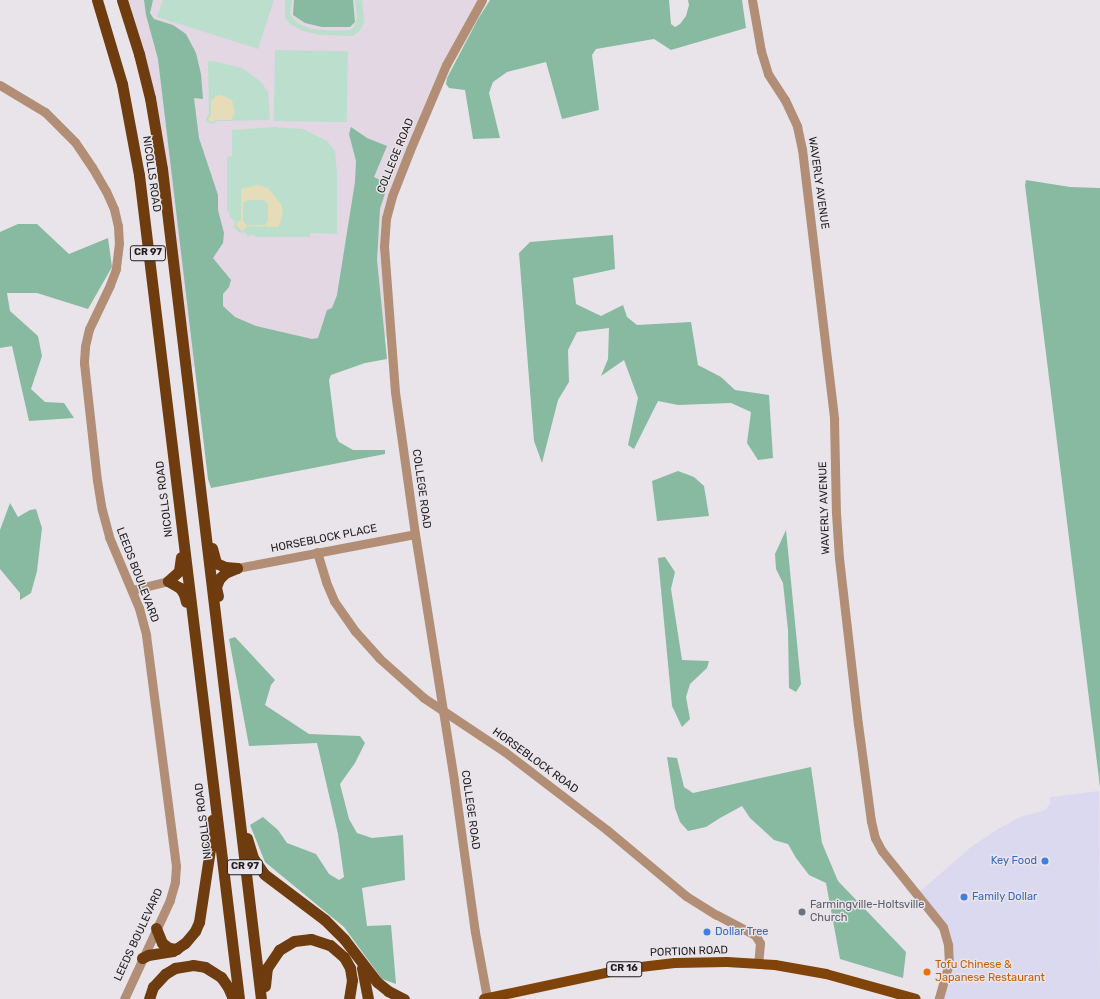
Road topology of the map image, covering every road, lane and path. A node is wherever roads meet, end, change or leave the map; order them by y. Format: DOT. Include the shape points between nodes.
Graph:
graph roads {
  1 [pos="97,0"];
  2 [pos="122,0"];
  3 [pos="482,0"];
  4 [pos="752,0"];
  5 [pos="0,85"];
  6 [pos="196,448"];
  7 [pos="415,534"];
  8 [pos="184,549"];
  9 [pos="318,552"];
  10 [pos="237,568"];
  11 [pos="168,582"];
  12 [pos="132,590"];
  13 [pos="218,644"];
  14 [pos="200,681"];
  15 [pos="443,711"];
  16 [pos="230,736"];
  17 [pos="210,760"];
  18 [pos="156,928"];
  19 [pos="177,949"];
  20 [pos="142,958"];
  21 [pos="358,958"];
  22 [pos="758,964"];
  23 [pos="124,999"];
  24 [pos="149,999"];
  25 [pos="234,999"];
  26 [pos="239,999"];
  27 [pos="261,999"];
  28 [pos="264,999"];
  29 [pos="349,999"];
  30 [pos="368,999"];
  31 [pos="404,999"];
  32 [pos="486,999"];
  33 [pos="916,999"];
  34 [pos="939,999"];
  1 -- 8 [label="highway, NICOLLS ROAD / CR 97" via="116,60 134,144"];
  2 -- 6 [label="highway, NICOLLS ROAD / CR 97" via="144,76 159,146"];
  3 -- 7 [label="street, COLLEGE ROAD" via="446,65 410,150 386,218 384,246 395,392"];
  4 -- 34 [label="street, WAVERLY AVENUE" via="768,74 785,100 797,126 802,149 834,419 839,558 871,821 875,838 882,851 942,927 948,945 949,963"];
  5 -- 12 [label="street, LEEDS BOULEVARD" via="45,112 70,137 100,179 111,201 118,226 116,269 89,329 84,363 96,480 102,510 109,537"];
  6 -- 10 [label="highway" via="213,556 216,563 222,566"];
  6 -- 13 [label="highway, NICOLLS ROAD / CR 97"];
  7 -- 9 [label="street, HORSEBLOCK PLACE"];
  7 -- 15 [label="street, COLLEGE ROAD"];
  8 -- 11 [label="highway" via="179,571"];
  8 -- 14 [label="highway, NICOLLS ROAD / CR 97"];
  9 -- 10 [label="street, HORSEBLOCK PLACE"];
  9 -- 15 [label="street, HORSEBLOCK ROAD" via="329,591 346,620 390,668 417,693"];
  10 -- 13 [label="highway" via="222,576 217,584"];
  11 -- 12 [label="street"];
  11 -- 14 [label="highway" via="178,586 184,594 191,650"];
  12 -- 18 [label="street, LEEDS BOULEVARD" via="146,635 174,850 175,882 170,900"];
  13 -- 16 [label="highway, NICOLLS ROAD / CR 97"];
  14 -- 17 [label="highway, NICOLLS ROAD / CR 97"];
  15 -- 22 [label="street, HORSEBLOCK ROAD" via="523,765 686,896 755,934 760,943"];
  15 -- 32 [label="street, COLLEGE ROAD"];
  16 -- 21 [label="highway" via="238,767 248,840 256,863 273,882 335,929"];
  16 -- 27 [label="highway, NICOLLS ROAD / CR 97"];
  17 -- 19 [label="highway" via="212,835 199,922 189,940"];
  17 -- 26 [label="highway, NICOLLS ROAD / CR 97"];
  18 -- 19 [label="highway" via="162,943 169,948"];
  18 -- 20 [label="street, LEEDS BOULEVARD"];
  19 -- 20 [label="highway"];
  20 -- 23 [label="street, LEEDS BOULEVARD"];
  21 -- 30 [label="highway"];
  21 -- 31 [label="highway" via="382,987"];
  22 -- 32 [label="main road, PORTION ROAD / CR 16" via="690,962 642,966"];
  22 -- 33 [label="main road, PORTION ROAD / CR 16" via="826,974"];
  24 -- 25 [label="highway" via="153,987 164,974 175,968 194,965 206,967 221,977"];
  28 -- 29 [label="highway" via="265,973 272,959 283,947 294,941 306,939 330,944 344,957 350,968 352,980"];
}
